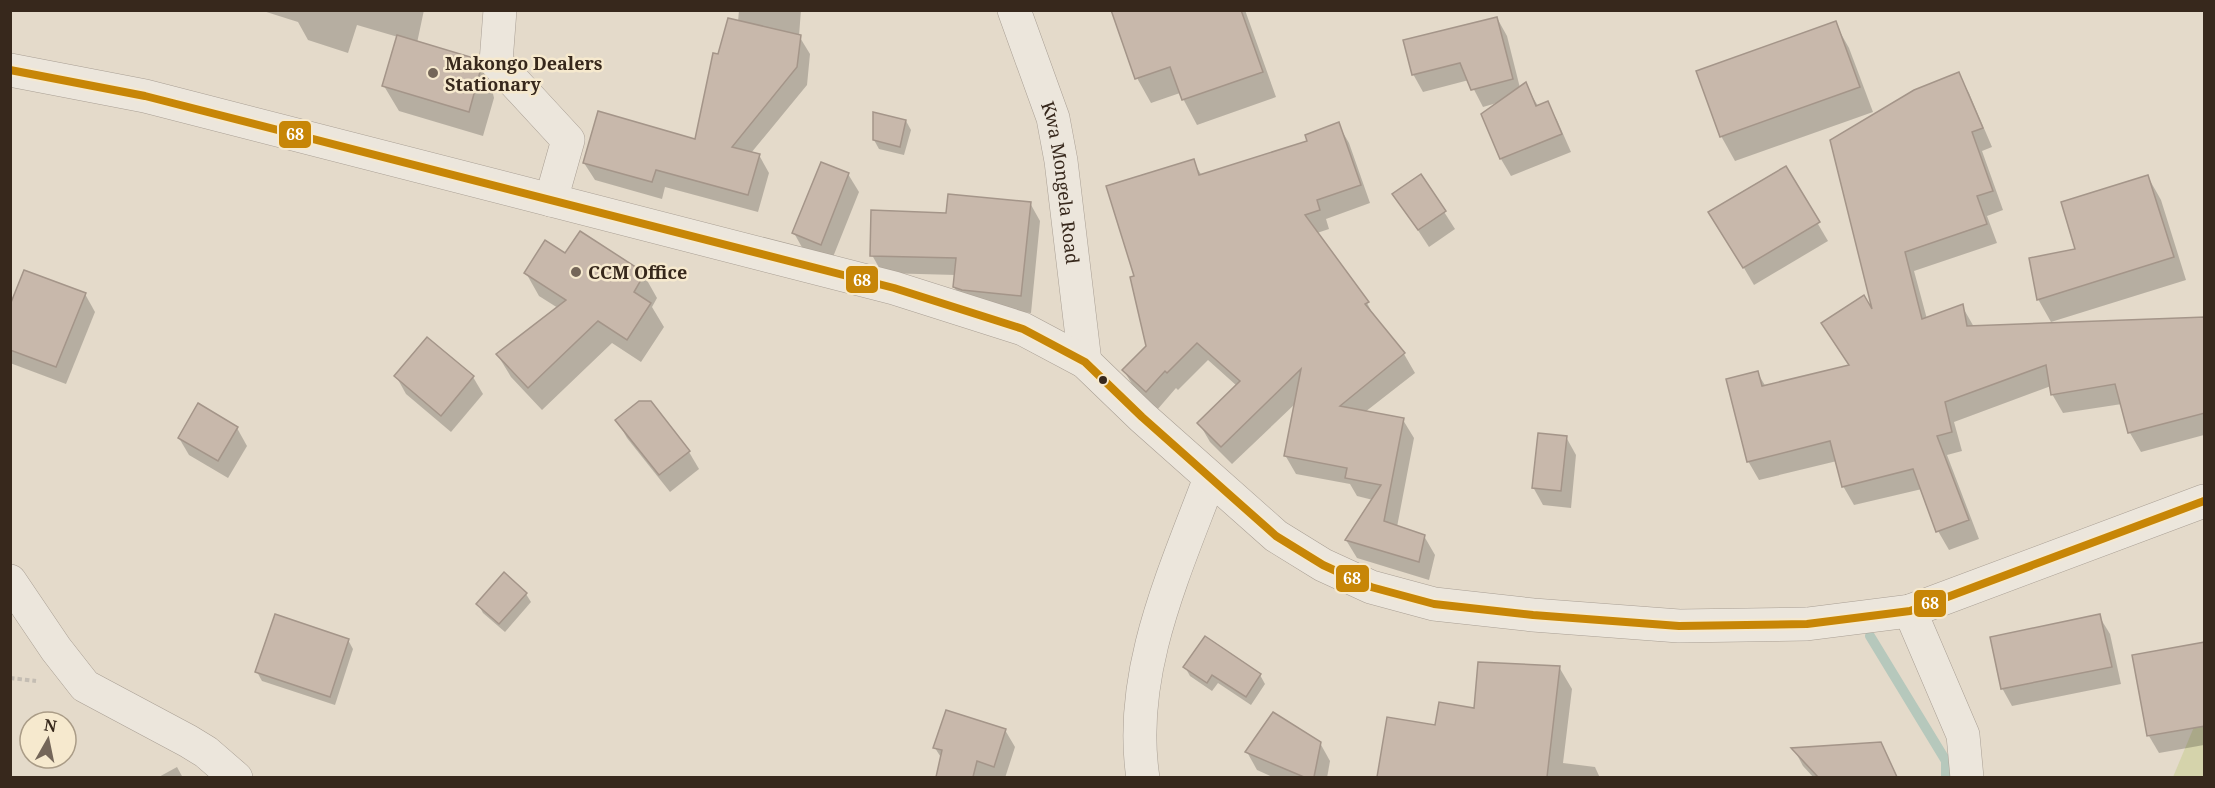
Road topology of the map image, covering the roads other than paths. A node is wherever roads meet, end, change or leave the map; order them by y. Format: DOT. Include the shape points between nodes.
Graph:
graph roads {
  1 [pos="500,10"];
  2 [pos="1014,10"];
  3 [pos="10,70"];
  4 [pos="550,200"];
  5 [pos="1085,362"];
  6 [pos="1210,478"];
  7 [pos="2205,501"];
  8 [pos="10,580"];
  9 [pos="1910,611"];
  10 [pos="236,777"];
  11 [pos="1143,777"];
  12 [pos="1967,777"];
  1 -- 4 [label="street" via="496,62 568,140"];
  2 -- 5 [label="street, Kwa Mongela Road" via="1053,118"];
  3 -- 4 [label="street" via="145,96"];
  4 -- 5 [label="street" via="894,288 1023,329"];
  5 -- 6 [label="street"];
  6 -- 9 [label="street" via="1276,536 1323,565 1371,587 1434,604 1679,626 1807,624"];
  6 -- 11 [label="street" via="1158,618 1140,706 1138,748"];
  7 -- 9 [label="street"];
  8 -- 10 [label="street" via="85,686 188,741"];
  9 -- 12 [label="street" via="1963,735"];
}
